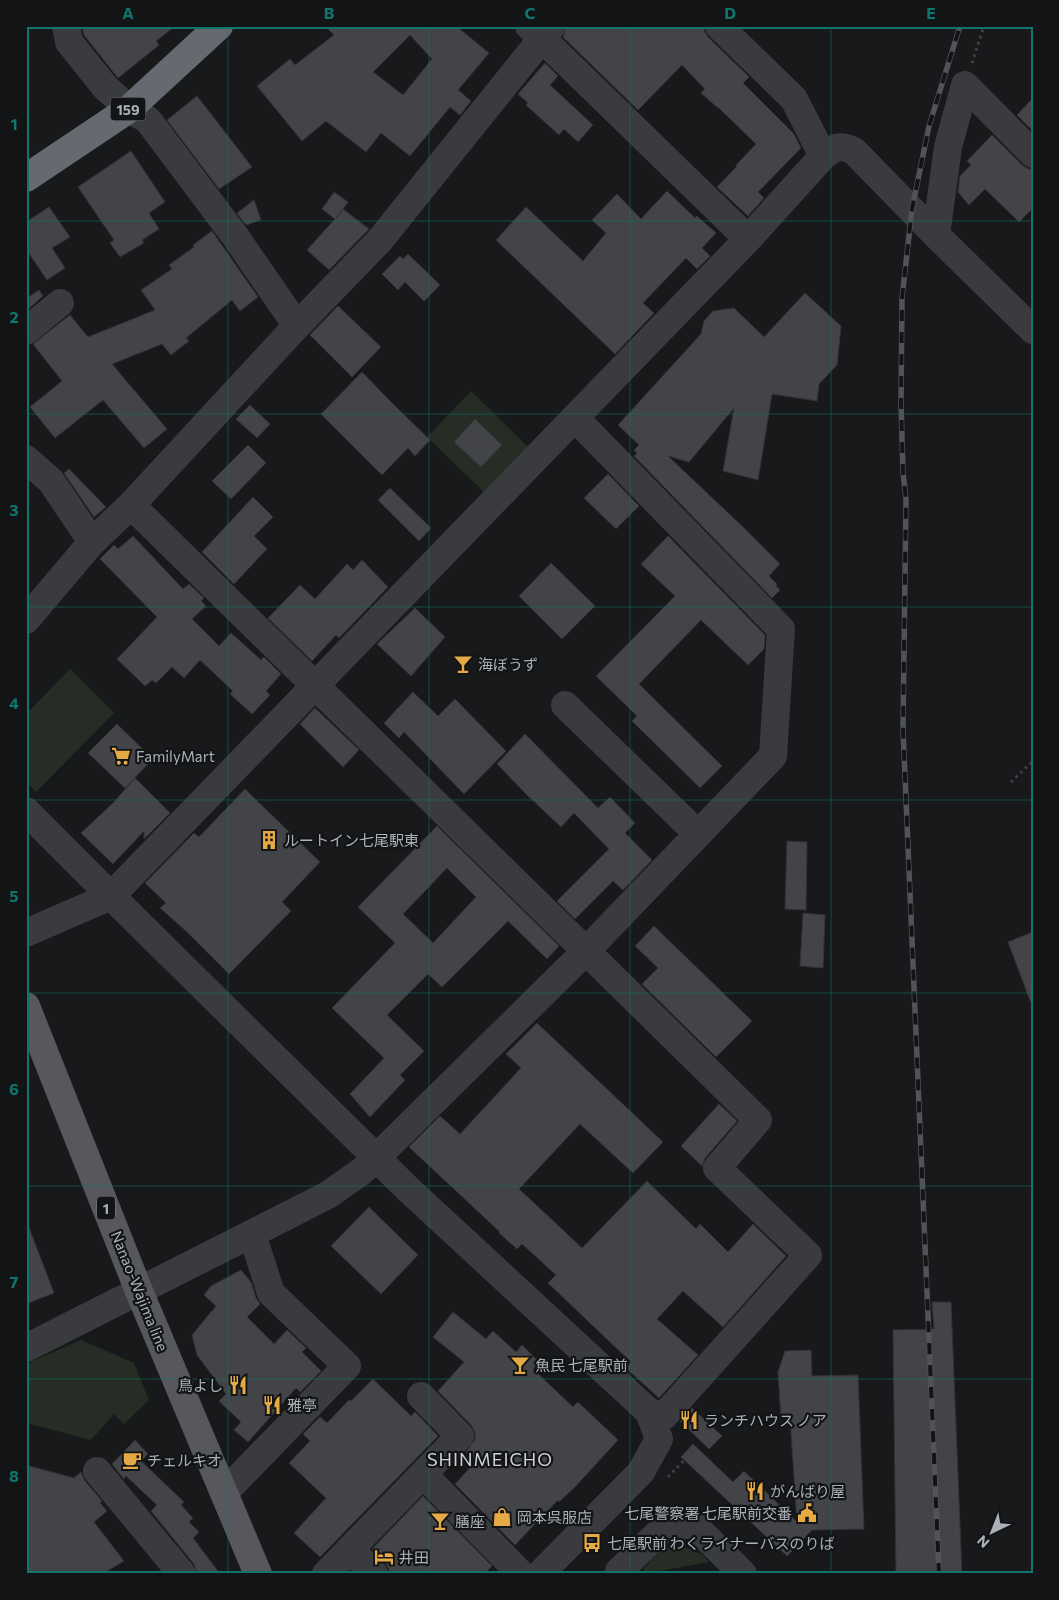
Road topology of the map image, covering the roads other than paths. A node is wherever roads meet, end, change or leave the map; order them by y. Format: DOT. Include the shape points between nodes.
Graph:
graph roads {
  1 [pos="66,26"];
  2 [pos="219,26"];
  3 [pos="719,26"];
  4 [pos="541,30"];
  5 [pos="129,109"];
  6 [pos="1033,154"];
  7 [pos="822,156"];
  8 [pos="26,178"];
  9 [pos="936,235"];
  10 [pos="748,239"];
  11 [pos="60,302"];
  12 [pos="297,326"];
  13 [pos="1033,330"];
  14 [pos="26,331"];
  15 [pos="575,418"];
  16 [pos="26,459"];
  17 [pos="130,505"];
  18 [pos="92,542"];
  19 [pos="26,620"];
  20 [pos="315,686"];
  21 [pos="565,705"];
  22 [pos="26,811"];
  23 [pos="698,834"];
  24 [pos="110,896"];
  25 [pos="26,933"];
  26 [pos="586,951"];
  27 [pos="26,1006"];
  28 [pos="376,1158"];
  29 [pos="252,1234"];
  30 [pos="139,1291"];
  31 [pos="26,1348"];
  32 [pos="421,1396"];
  33 [pos="649,1412"];
  34 [pos="97,1470"];
  35 [pos="423,1474"];
  36 [pos="224,1493"];
  37 [pos="350,1550"];
  38 [pos="182,1574"];
  39 [pos="258,1574"];
  40 [pos="326,1574"];
  41 [pos="374,1574"];
  42 [pos="521,1574"];
  43 [pos="540,1574"];
  44 [pos="619,1574"];
  45 [pos="743,1574"];
  1 -- 5 [label="street" via="69,42 105,87"];
  2 -- 5 [label="highway, 159"];
  3 -- 7 [label="street" via="794,99"];
  4 -- 10 [label="street"];
  4 -- 12 [label="street" via="380,240"];
  5 -- 8 [label="highway, 159"];
  5 -- 12 [label="street" via="148,120 235,236"];
  6 -- 9 [label="street" via="966,85 948,147"];
  7 -- 9 [label="street" via="832,148 844,146 854,151"];
  7 -- 10 [label="street"];
  9 -- 13 [label="street"];
  10 -- 15 [label="street"];
  11 -- 14 [label="street"];
  12 -- 17 [label="street"];
  15 -- 20 [label="street"];
  15 -- 23 [label="street" via="781,629 773,756"];
  16 -- 18 [label="street" via="52,481"];
  17 -- 18 [label="street"];
  17 -- 20 [label="street"];
  18 -- 19 [label="street"];
  20 -- 24 [label="street"];
  20 -- 26 [label="street"];
  21 -- 23 [label="street"];
  22 -- 24 [label="street"];
  23 -- 26 [label="street"];
  24 -- 25 [label="street"];
  24 -- 28 [label="street"];
  26 -- 28 [label="street"];
  26 -- 33 [label="street" via="758,1120 717,1168 808,1255 664,1416"];
  27 -- 30 [label="main road, Nanao-Wajima line / 1"];
  28 -- 29 [label="street" via="362,1172 328,1195"];
  28 -- 33 [label="street"];
  29 -- 30 [label="street"];
  29 -- 36 [label="street" via="271,1293 347,1366"];
  30 -- 31 [label="street"];
  30 -- 36 [label="main road, Nanao-Wajima line / 1"];
  32 -- 35 [label="street" via="460,1436"];
  33 -- 43 [label="street" via="659,1439 641,1472"];
  34 -- 38 [label="street"];
  35 -- 37 [label="street"];
  35 -- 42 [label="street"];
  36 -- 39 [label="main road, Nanao-Wajima line / 1"];
  37 -- 40 [label="street"];
  37 -- 41 [label="street"];
  44 -- 45 [label="street" via="665,1527 693,1524"];
}
